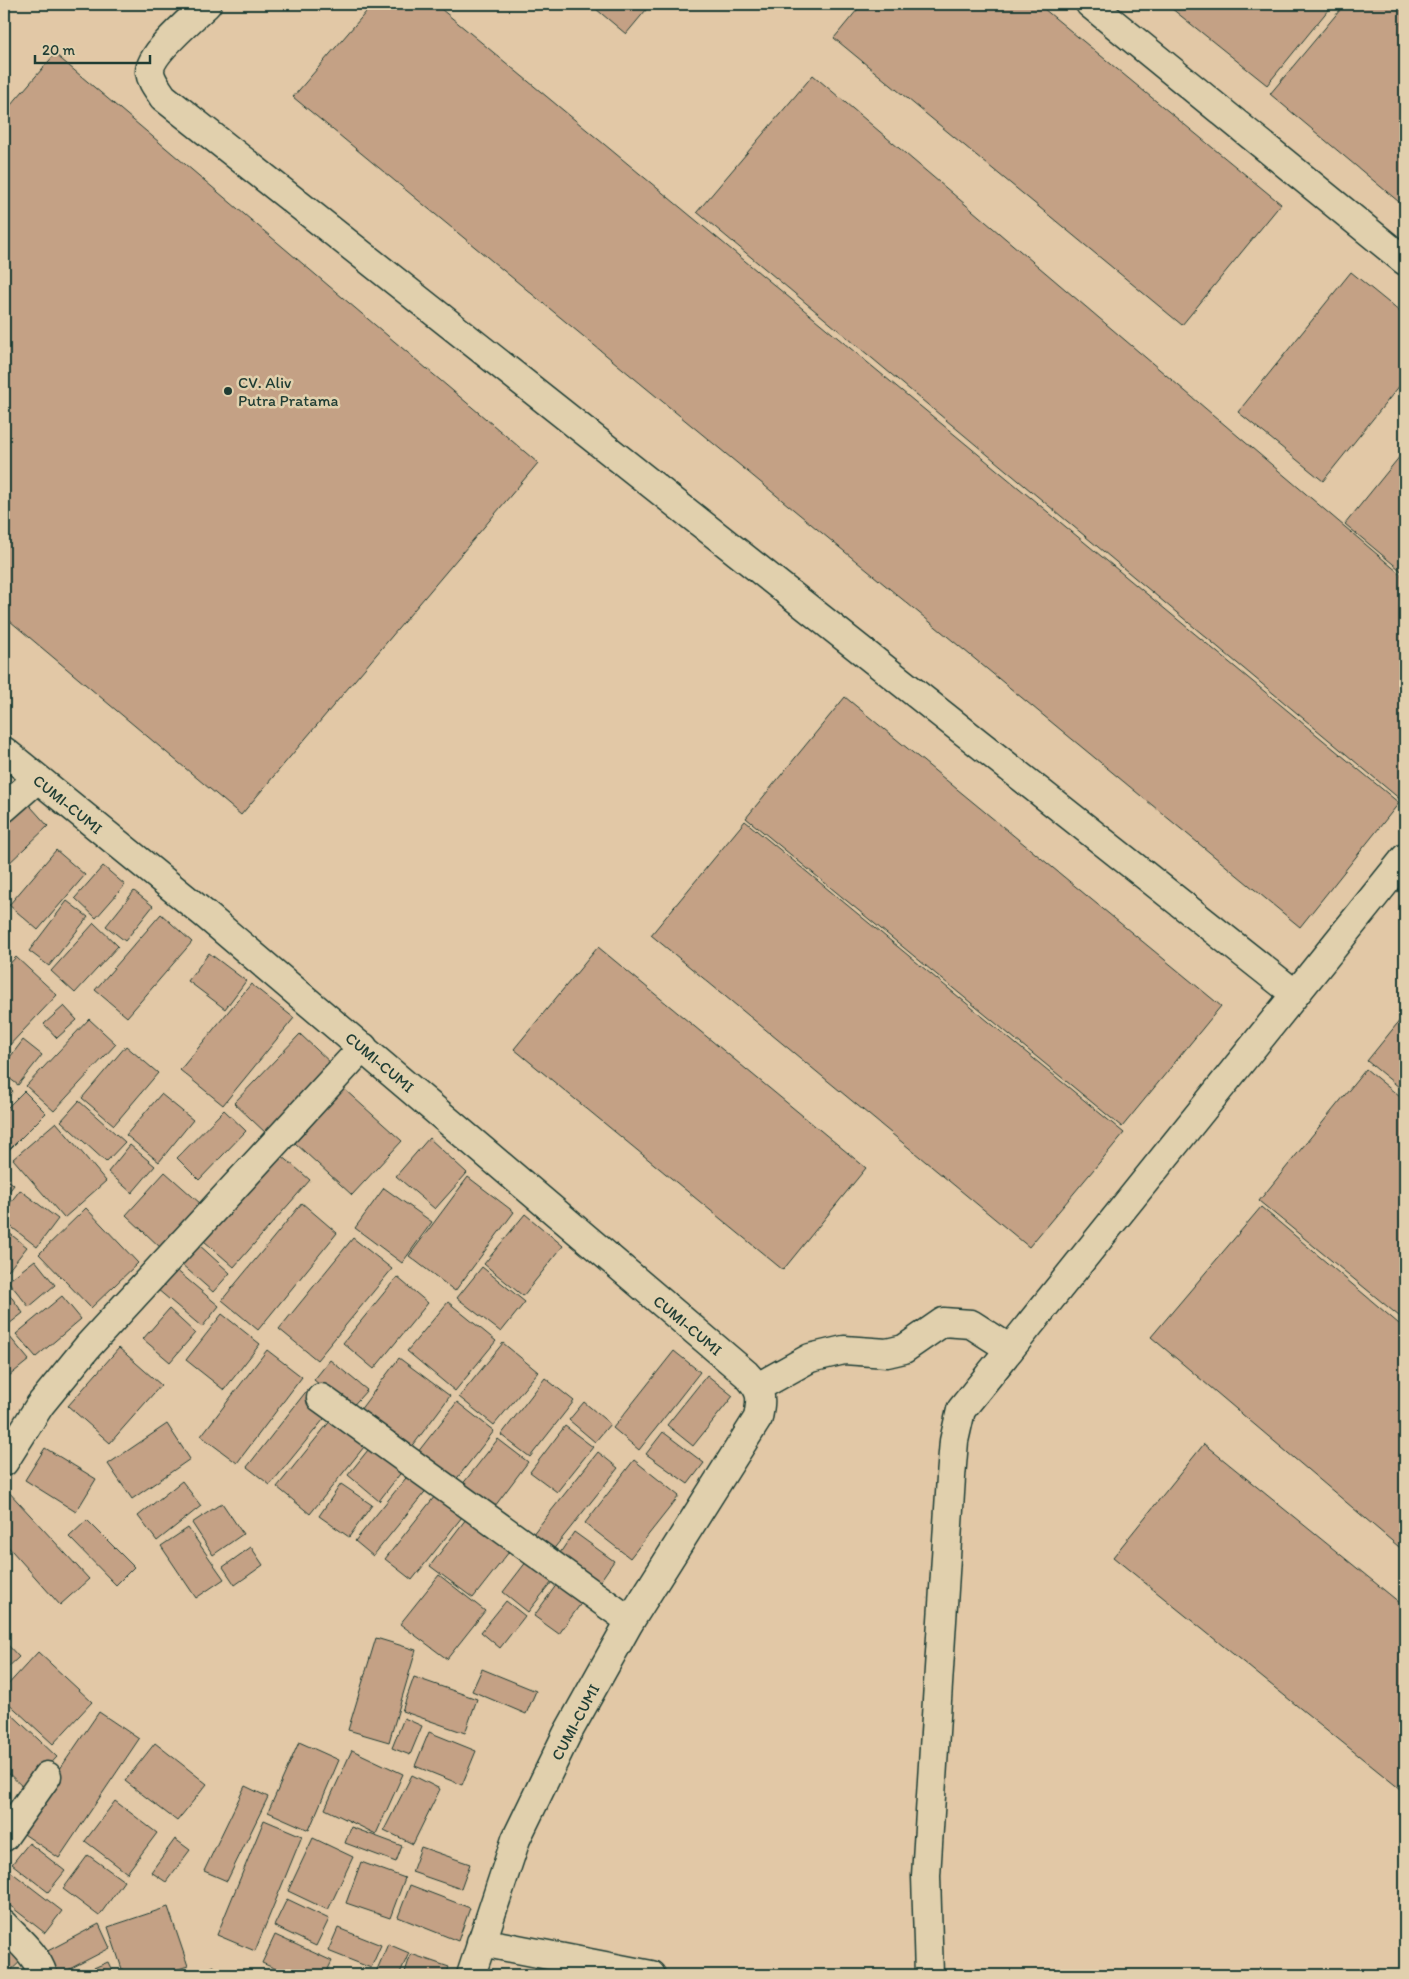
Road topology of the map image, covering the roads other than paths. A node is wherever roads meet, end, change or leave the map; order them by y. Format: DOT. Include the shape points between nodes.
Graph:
graph roads {
  1 [pos="208,4"];
  2 [pos="1090,4"];
  3 [pos="1405,261"];
  4 [pos="4,750"];
  5 [pos="37,779"];
  6 [pos="4,808"];
  7 [pos="1405,858"];
  8 [pos="1295,994"];
  9 [pos="363,1047"];
  10 [pos="1010,1349"];
  11 [pos="758,1386"];
  12 [pos="321,1398"];
  13 [pos="4,1462"];
  14 [pos="630,1621"];
  15 [pos="48,1776"];
  16 [pos="4,1838"];
  17 [pos="4,1925"];
  18 [pos="481,1942"];
  19 [pos="43,1975"];
  20 [pos="471,1975"];
  21 [pos="651,1975"];
  22 [pos="929,1975"];
  1 -- 8 [label="street" via="167,43 151,64 151,79 163,97"];
  2 -- 3 [label="street"];
  4 -- 5 [label="street, CUMI-CUMI"];
  5 -- 6 [label="street"];
  5 -- 9 [label="street, CUMI-CUMI"];
  7 -- 8 [label="street"];
  8 -- 10 [label="street"];
  9 -- 11 [label="street, CUMI-CUMI"];
  9 -- 13 [label="street" via="89,1345 40,1405"];
  10 -- 11 [label="street" via="971,1324 943,1322 904,1349 887,1353 844,1350 810,1358"];
  10 -- 22 [label="street" via="961,1410 954,1441 926,1876"];
  11 -- 14 [label="street, CUMI-CUMI" via="761,1403 758,1418"];
  12 -- 14 [label="street"];
  14 -- 18 [label="street, CUMI-CUMI" via="567,1734 516,1839"];
  15 -- 16 [label="street"];
  17 -- 19 [label="street" via="37,1962"];
  18 -- 20 [label="street, CUMI-CUMI"];
  18 -- 21 [label="street"];
}
